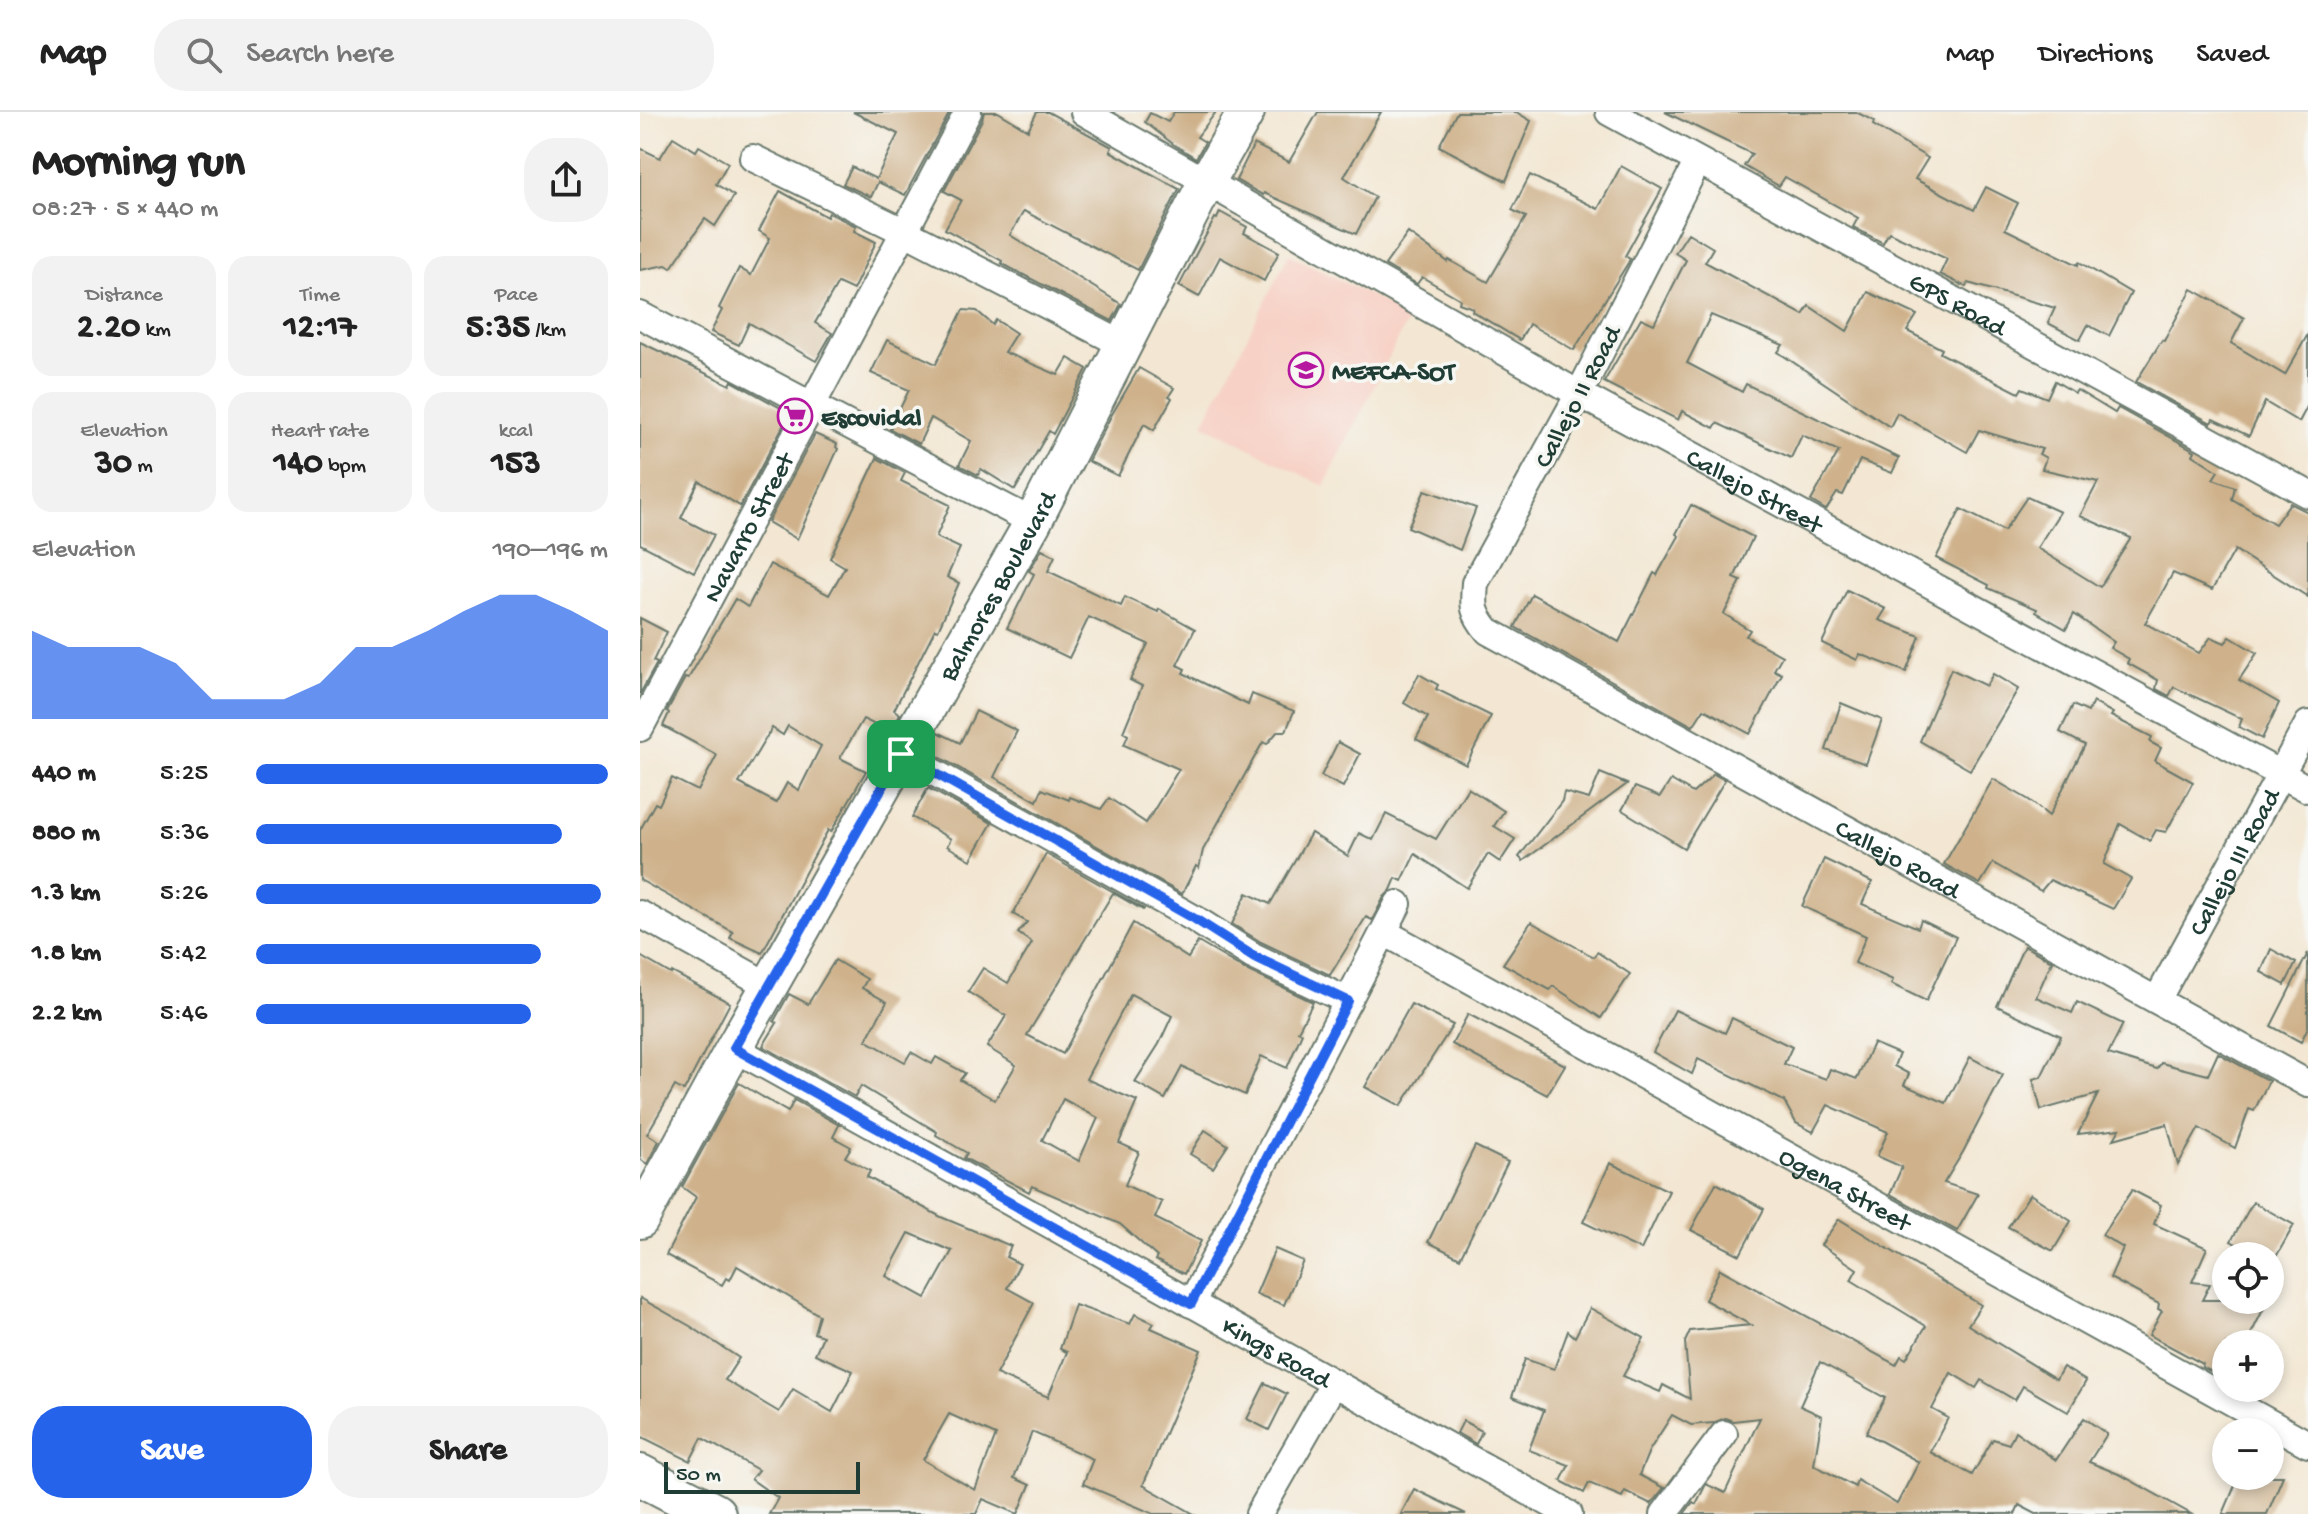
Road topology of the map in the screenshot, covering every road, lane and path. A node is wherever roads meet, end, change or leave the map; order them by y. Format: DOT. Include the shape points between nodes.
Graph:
graph roads {
  1 [pos="968,112"];
  2 [pos="1084,112"];
  3 [pos="1246,112"];
  4 [pos="1609,112"];
  5 [pos="753,158"];
  6 [pos="1698,161"];
  7 [pos="1206,183"];
  8 [pos="905,232"];
  9 [pos="640,315"];
  10 [pos="1124,345"];
  11 [pos="1579,394"];
  12 [pos="810,407"];
  13 [pos="2308,494"];
  14 [pos="1033,522"];
  15 [pos="1488,631"];
  16 [pos="2308,724"];
  17 [pos="640,728"];
  18 [pos="901,754"];
  19 [pos="2279,774"];
  20 [pos="2308,789"];
  21 [pos="1398,904"];
  22 [pos="640,914"];
  23 [pos="1384,932"];
  24 [pos="769,986"];
  25 [pos="2157,1000"];
  26 [pos="1348,1001"];
  27 [pos="734,1048"];
  28 [pos="2308,1084"];
  29 [pos="640,1220"];
  30 [pos="1191,1304"];
  31 [pos="1334,1383"];
  32 [pos="1724,1434"];
  33 [pos="2308,1444"];
  34 [pos="640,1475"];
  35 [pos="715,1514"];
  36 [pos="1259,1514"];
  37 [pos="1569,1514"];
  38 [pos="1664,1514"];
  1 -- 8 [label="street, Navarro Street"];
  2 -- 7 [label="street, Callejo Street"];
  3 -- 7 [label="main road, Balmores Boulevard"];
  4 -- 6 [label="street, GPS Road"];
  5 -- 8 [label="street"];
  6 -- 11 [label="street, Callejo II Road"];
  6 -- 13 [label="street, GPS Road"];
  7 -- 10 [label="main road, Balmores Boulevard"];
  7 -- 11 [label="street, Callejo Street"];
  8 -- 10 [label="street"];
  8 -- 12 [label="street, Navarro Street"];
  9 -- 12 [label="street"];
  10 -- 14 [label="main road, Balmores Boulevard"];
  11 -- 15 [label="street, Callejo II Road" via="1475,583 1475,615"];
  11 -- 19 [label="street, Callejo Street"];
  12 -- 14 [label="street"];
  12 -- 17 [label="street, Navarro Street"];
  14 -- 18 [label="main road, Balmores Boulevard"];
  15 -- 25 [label="street, Callejo Road"];
  16 -- 19 [label="street, Callejo III Road"];
  18 -- 24 [label="main road, Balmores Boulevard"];
  18 -- 26 [label="street" via="1253,956"];
  19 -- 20 [label="street, Callejo Street"];
  19 -- 25 [label="street, Callejo III Road"];
  21 -- 23 [label="street"];
  22 -- 24 [label="street"];
  23 -- 26 [label="street"];
  23 -- 33 [label="street, Ogena Street"];
  24 -- 27 [label="main road, Balmores Boulevard"];
  25 -- 28 [label="street, Callejo Road"];
  26 -- 30 [label="street"];
  27 -- 29 [label="main road, Balmores Boulevard"];
  27 -- 30 [label="street, Kings Road"];
  30 -- 31 [label="street, Kings Road"];
  31 -- 36 [label="street"];
  31 -- 37 [label="street, Kings Road"];
  32 -- 38 [label="street"];
  34 -- 35 [label="main road"];
}
